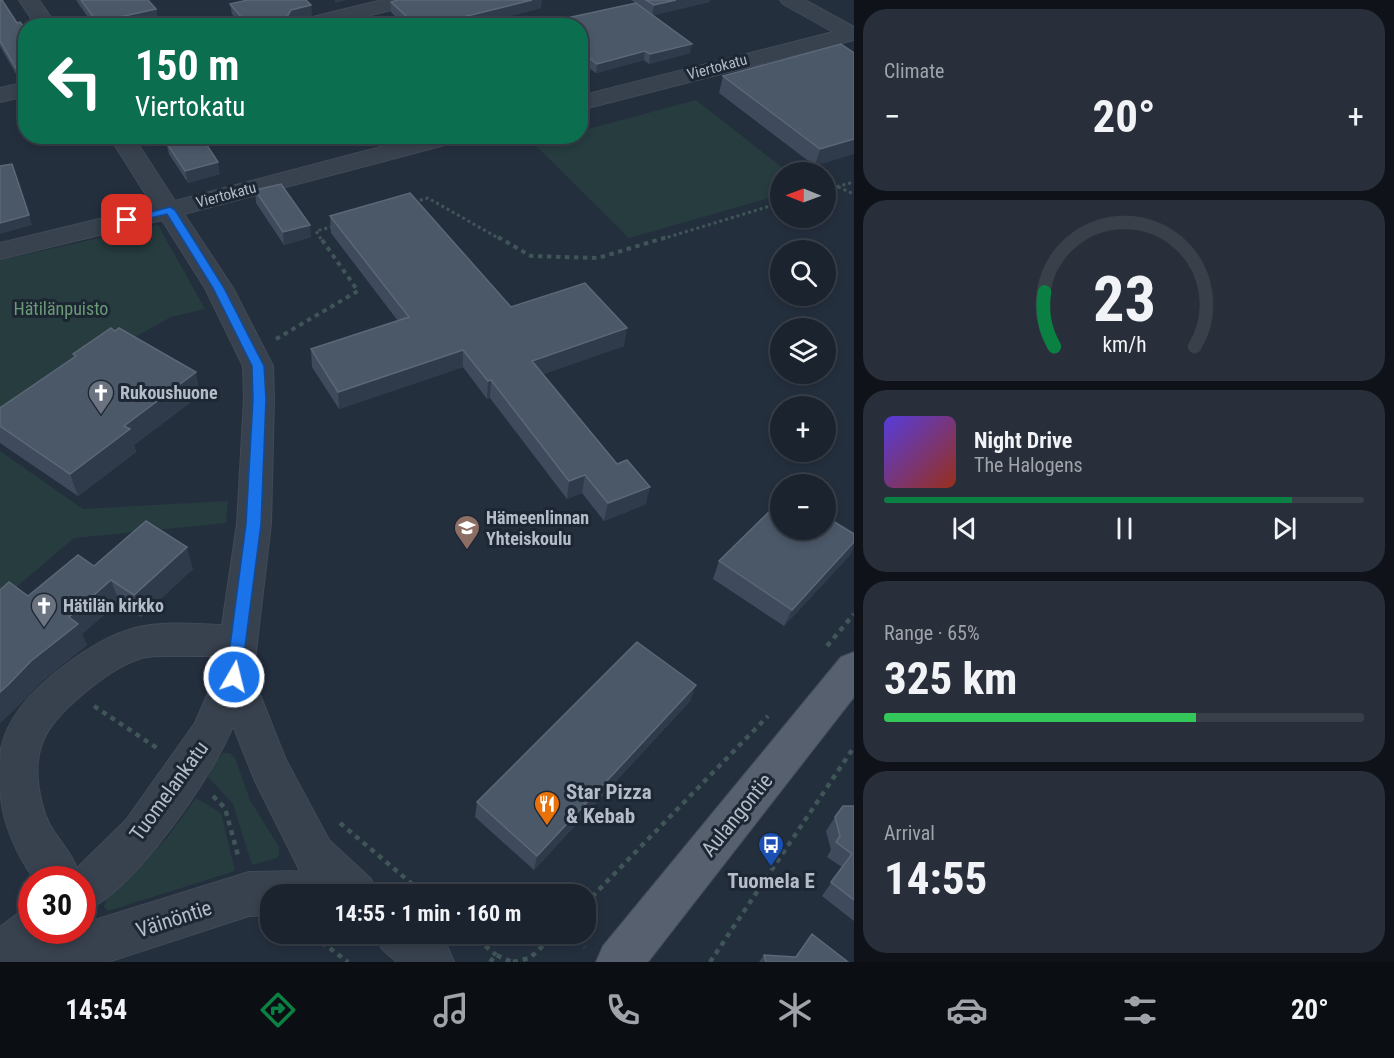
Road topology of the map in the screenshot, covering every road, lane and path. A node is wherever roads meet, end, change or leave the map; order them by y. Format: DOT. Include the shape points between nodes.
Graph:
graph roads {
  1 [pos="29,0"];
  2 [pos="408,0"];
  3 [pos="790,0"];
  4 [pos="41,18"];
  5 [pos="333,18"];
  6 [pos="853,34"];
  7 [pos="18,91"];
  8 [pos="0,95"];
  9 [pos="588,101"];
  10 [pos="126,144"];
  11 [pos="422,144"];
  12 [pos="854,182"];
  13 [pos="836,187"];
  14 [pos="854,194"];
  15 [pos="406,205"];
  16 [pos="770,206"];
  17 [pos="170,210"];
  18 [pos="339,225"];
  19 [pos="0,251"];
  20 [pos="268,343"];
  21 [pos="854,614"];
  22 [pos="236,659"];
  23 [pos="839,659"];
  24 [pos="771,712"];
  25 [pos="854,747"];
  26 [pos="338,821"];
  27 [pos="51,866"];
  28 [pos="96,881"];
  29 [pos="345,884"];
  30 [pos="412,884"];
  31 [pos="596,893"];
  32 [pos="260,894"];
  33 [pos="18,942"];
  34 [pos="323,944"];
  35 [pos="411,944"];
  36 [pos="483,944"];
  37 [pos="545,944"];
  38 [pos="496,955"];
  39 [pos="0,956"];
  40 [pos="33,962"];
  41 [pos="348,962"];
  42 [pos="431,962"];
  43 [pos="490,962"];
  44 [pos="512,962"];
  45 [pos="619,962"];
  46 [pos="710,962"];
  1 -- 4 [label="street"];
  2 -- 5 [label="street"];
  3 -- 6 [label="street"];
  6 -- 9 [label="street, Viertokatu"];
  7 -- 8 [label="street"];
  10 -- 17 [label="street, Tuomelankatu"];
  11 -- 17 [label="street, Viertokatu"];
  12 -- 13 [label="path"];
  13 -- 14 [label="path"];
  15 -- 16 [label="path" via="428,198 531,256 598,258"];
  17 -- 19 [label="street, Viertokatu"];
  17 -- 22 [label="street, Tuomelankatu" via="219,288 258,366 254,524"];
  18 -- 20 [label="path" via="316,231 358,291"];
  21 -- 23 [label="path"];
  22 -- 27 [label="street" via="179,639 136,644 100,660 42,707 24,734 16,771 29,832"];
  22 -- 28 [label="street, Tuomelankatu" via="210,734 141,834"];
  22 -- 29 [label="street, Tuomelankatu" via="269,768 314,855"];
  23 -- 45 [label="main road, Aulangontie"];
  24 -- 31 [label="path"];
  25 -- 46 [label="path"];
  26 -- 30 [label="path"];
  32 -- 40 [label="street, Väinöntie"];
  33 -- 39 [label="street"];
  34 -- 41 [label="path"];
  35 -- 42 [label="street"];
  36 -- 38 [label="path"];
  37 -- 44 [label="path" via="530,958"];
  38 -- 43 [label="path"];
  38 -- 44 [label="path"];
}
